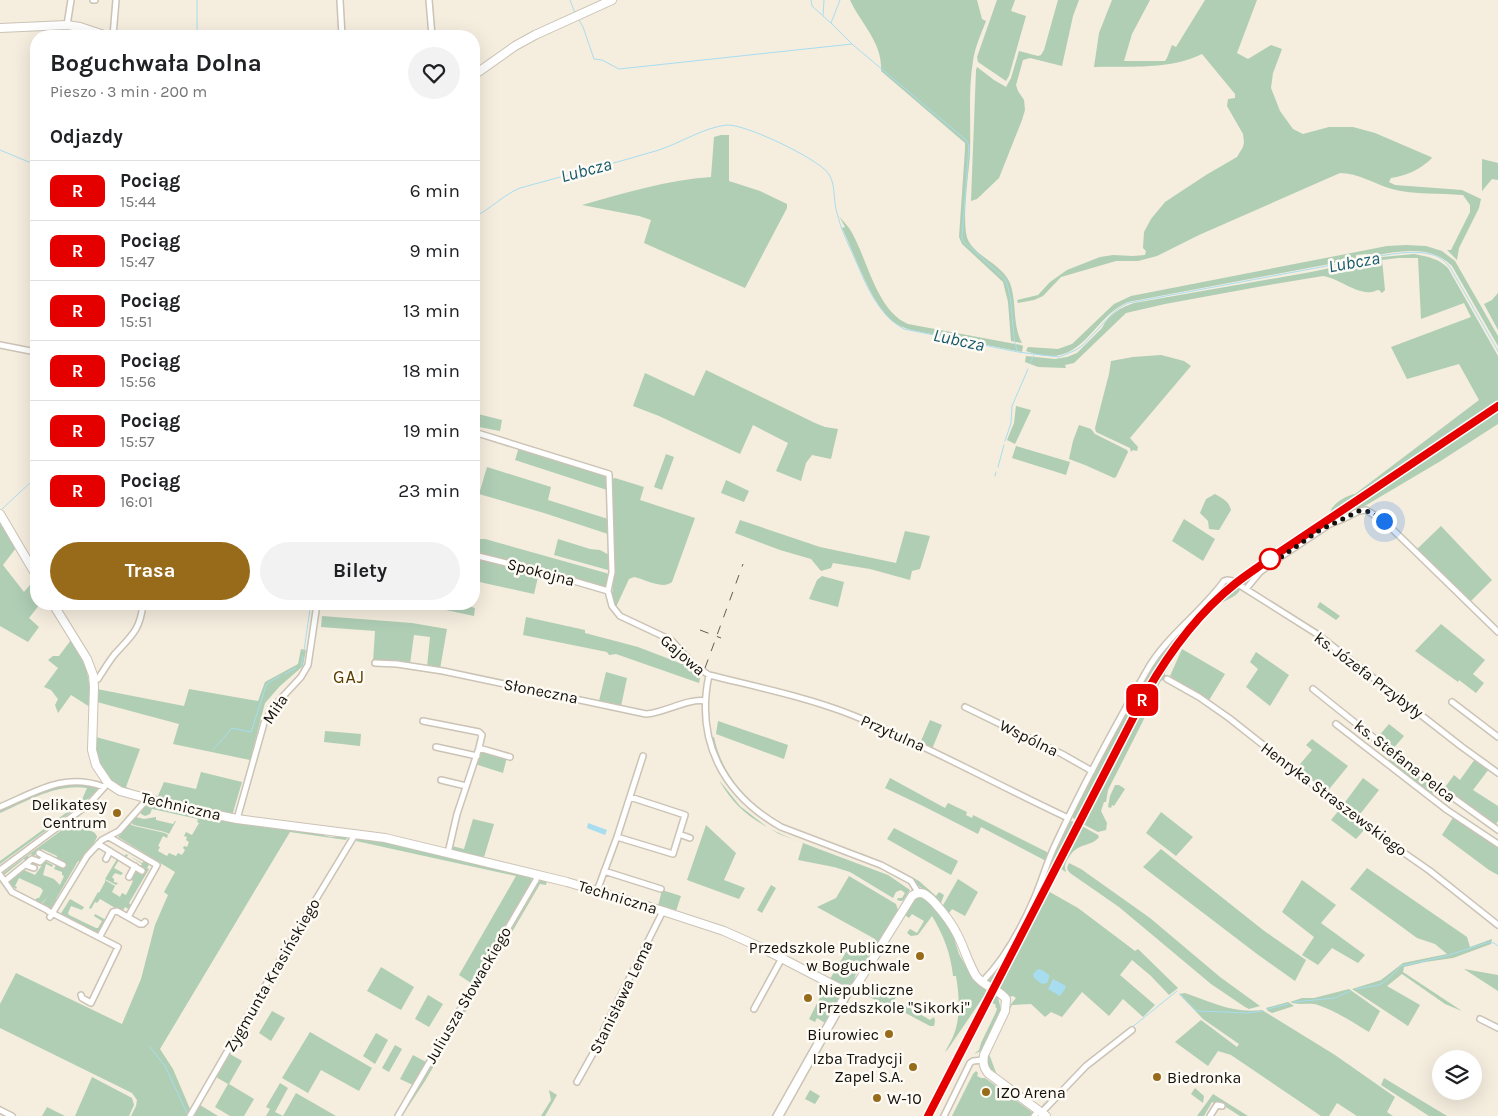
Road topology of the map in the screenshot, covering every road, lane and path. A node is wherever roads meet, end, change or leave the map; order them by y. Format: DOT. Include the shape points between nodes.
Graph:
graph roads {
  1 [pos="71,0"];
  2 [pos="116,0"];
  3 [pos="340,0"];
  4 [pos="429,0"];
  5 [pos="612,0"];
  6 [pos="67,25"];
  7 [pos="0,28"];
  8 [pos="89,30"];
  9 [pos="113,30"];
  10 [pos="342,30"];
  11 [pos="432,30"];
  12 [pos="480,71"];
  13 [pos="0,345"];
  14 [pos="30,351"];
  15 [pos="480,434"];
  16 [pos="2,517"];
  17 [pos="480,556"];
  18 [pos="30,565"];
  19 [pos="1246,589"];
  20 [pos="608,590"];
  21 [pos="57,610"];
  22 [pos="142,610"];
  23 [pos="316,610"];
  24 [pos="1498,632"];
  25 [pos="375,663"];
  26 [pos="709,675"];
  27 [pos="1167,679"];
  28 [pos="94,680"];
  29 [pos="1313,689"];
  30 [pos="705,700"];
  31 [pos="1452,702"];
  32 [pos="965,707"];
  33 [pos="423,721"];
  34 [pos="1336,724"];
  35 [pos="1498,737"];
  36 [pos="436,747"];
  37 [pos="479,748"];
  38 [pos="477,756"];
  39 [pos="643,756"];
  40 [pos="510,757"];
  41 [pos="1092,771"];
  42 [pos="1498,773"];
  43 [pos="441,780"];
  44 [pos="106,785"];
  45 [pos="466,786"];
  46 [pos="630,797"];
  47 [pos="146,799"];
  48 [pos="0,807"];
  49 [pos="1068,818"];
  50 [pos="237,819"];
  51 [pos="1498,830"];
  52 [pos="354,833"];
  53 [pos="679,834"];
  54 [pos="109,837"];
  55 [pos="617,837"];
  56 [pos="690,838"];
  57 [pos="98,844"];
  58 [pos="1498,844"];
  59 [pos="110,851"];
  60 [pos="39,853"];
  61 [pos="448,853"];
  62 [pos="46,857"];
  63 [pos="106,859"];
  64 [pos="25,865"];
  65 [pos="62,865"];
  66 [pos="135,866"];
  67 [pos="34,868"];
  68 [pos="0,870"];
  69 [pos="142,871"];
  70 [pos="604,871"];
  71 [pos="0,874"];
  72 [pos="537,874"];
  73 [pos="129,877"];
  74 [pos="5,881"];
  75 [pos="662,889"];
  76 [pos="597,891"];
  77 [pos="918,892"];
  78 [pos="663,911"];
  79 [pos="49,913"];
  80 [pos="128,917"];
  81 [pos="145,922"];
  82 [pos="1498,925"];
  83 [pos="100,936"];
  84 [pos="782,958"];
  85 [pos="982,982"];
  86 [pos="848,991"];
  87 [pos="82,995"];
  88 [pos="754,1009"];
  89 [pos="1480,1019"];
  90 [pos="1498,1028"];
  91 [pos="1132,1030"];
  92 [pos="983,1060"];
  93 [pos="577,1082"];
  94 [pos="1222,1106"];
  95 [pos="0,1110"];
  96 [pos="780,1113"];
  97 [pos="1040,1114"];
  98 [pos="12,1116"];
  99 [pos="190,1116"];
  100 [pos="398,1116"];
  101 [pos="776,1116"];
  102 [pos="944,1116"];
  103 [pos="1210,1116"];
  1 -- 6 [label="street"];
  2 -- 9 [label="street"];
  3 -- 10 [label="street"];
  4 -- 11 [label="street"];
  5 -- 12 [label="street" via="535,35"];
  6 -- 7 [label="street"];
  6 -- 8 [label="street"];
  13 -- 14 [label="street"];
  15 -- 20 [label="street" via="609,474 612,572"];
  16 -- 18 [label="street"];
  17 -- 20 [label="street, Spokojna"];
  19 -- 24 [label="street" via="1271,564 1320,530 1366,510 1394,530"];
  19 -- 41 [label="street, ks. Józefa Przybyły" via="1230,580 1224,581 1163,646"];
  19 -- 42 [label="street, ks. Józefa Przybyły" via="1317,634"];
  20 -- 26 [label="street, Gajowa" via="612,606 620,616 671,640 694,665"];
  21 -- 28 [label="street" via="87,659"];
  22 -- 28 [label="street" via="134,634"];
  23 -- 50 [label="street, Miła" via="308,665 264,723"];
  25 -- 30 [label="street, Słoneczna" via="443,671 646,714"];
  26 -- 30 [label="street, Gajowa"];
  26 -- 49 [label="street, Przytulna" via="810,701 850,715 938,753"];
  27 -- 82 [label="street, Henryka Straszewskiego" via="1229,718 1366,827 1430,871"];
  28 -- 44 [label="street" via="93,757"];
  29 -- 51 [label="street, ks. Stefana Pelca" via="1408,765"];
  30 -- 77 [label="street, Gajowa" via="707,732 713,754 730,784 747,802 781,827 869,860 908,879"];
  31 -- 35 [label="street"];
  32 -- 41 [label="street, Wspólna"];
  33 -- 37 [label="street" via="482,734"];
  34 -- 58 [label="street, ks. Stefana Pelca" via="1447,810"];
  36 -- 38 [label="street"];
  37 -- 38 [label="street"];
  37 -- 40 [label="street"];
  38 -- 45 [label="street"];
  39 -- 46 [label="street"];
  41 -- 49 [label="street"];
  43 -- 45 [label="street"];
  44 -- 47 [label="street, Techniczna"];
  44 -- 48 [label="street, Techniczna" via="65,781"];
  44 -- 68 [label="street" via="89,804"];
  45 -- 61 [label="street"];
  46 -- 53 [label="street" via="685,815"];
  46 -- 55 [label="street"];
  47 -- 50 [label="street, Techniczna"];
  47 -- 54 [label="street" via="119,831"];
  49 -- 85 [label="street" via="1024,920 1000,961"];
  50 -- 52 [label="street, Techniczna"];
  52 -- 61 [label="street, Techniczna"];
  52 -- 99 [label="street, Zygmunta Krasińskiego"];
  53 -- 55 [label="street" via="672,854"];
  53 -- 56 [label="street"];
  54 -- 57 [label="street"];
  54 -- 80 [label="street" via="157,865"];
  55 -- 70 [label="street"];
  57 -- 59 [label="street"];
  57 -- 79 [label="street"];
  59 -- 63 [label="street"];
  59 -- 66 [label="street"];
  60 -- 62 [label="street"];
  61 -- 72 [label="street, Techniczna"];
  62 -- 64 [label="street" via="40,862 32,859"];
  62 -- 65 [label="street"];
  64 -- 67 [label="street"];
  64 -- 74 [label="street"];
  66 -- 69 [label="street"];
  66 -- 73 [label="street"];
  70 -- 75 [label="street"];
  70 -- 76 [label="street"];
  71 -- 74 [label="street"];
  72 -- 76 [label="street, Techniczna"];
  72 -- 100 [label="street, Juliusza Słowackiego"];
  74 -- 79 [label="street" via="12,892"];
  76 -- 78 [label="street, Techniczna"];
  77 -- 85 [label="street, Gajowa" via="929,897 950,921 976,976"];
  77 -- 86 [label="street" via="908,900 856,986"];
  78 -- 84 [label="street, Techniczna" via="724,931"];
  78 -- 93 [label="street, Stanisława Lema"];
  79 -- 83 [label="street"];
  80 -- 81 [label="street" via="142,924"];
  80 -- 83 [label="street" via="113,912"];
  83 -- 87 [label="street" via="118,948 91,1003"];
  84 -- 86 [label="street, Techniczna"];
  84 -- 88 [label="street"];
  85 -- 92 [label="street" via="1003,995 1007,1004"];
  86 -- 96 [label="street"];
  89 -- 90 [label="street"];
  91 -- 97 [label="street" via="1086,1066"];
  92 -- 97 [label="street" via="988,1073"];
  92 -- 102 [label="street" via="970,1063"];
  94 -- 103 [label="street" via="1217,1105"];
  95 -- 98 [label="street"];
  96 -- 101 [label="street"];
}
